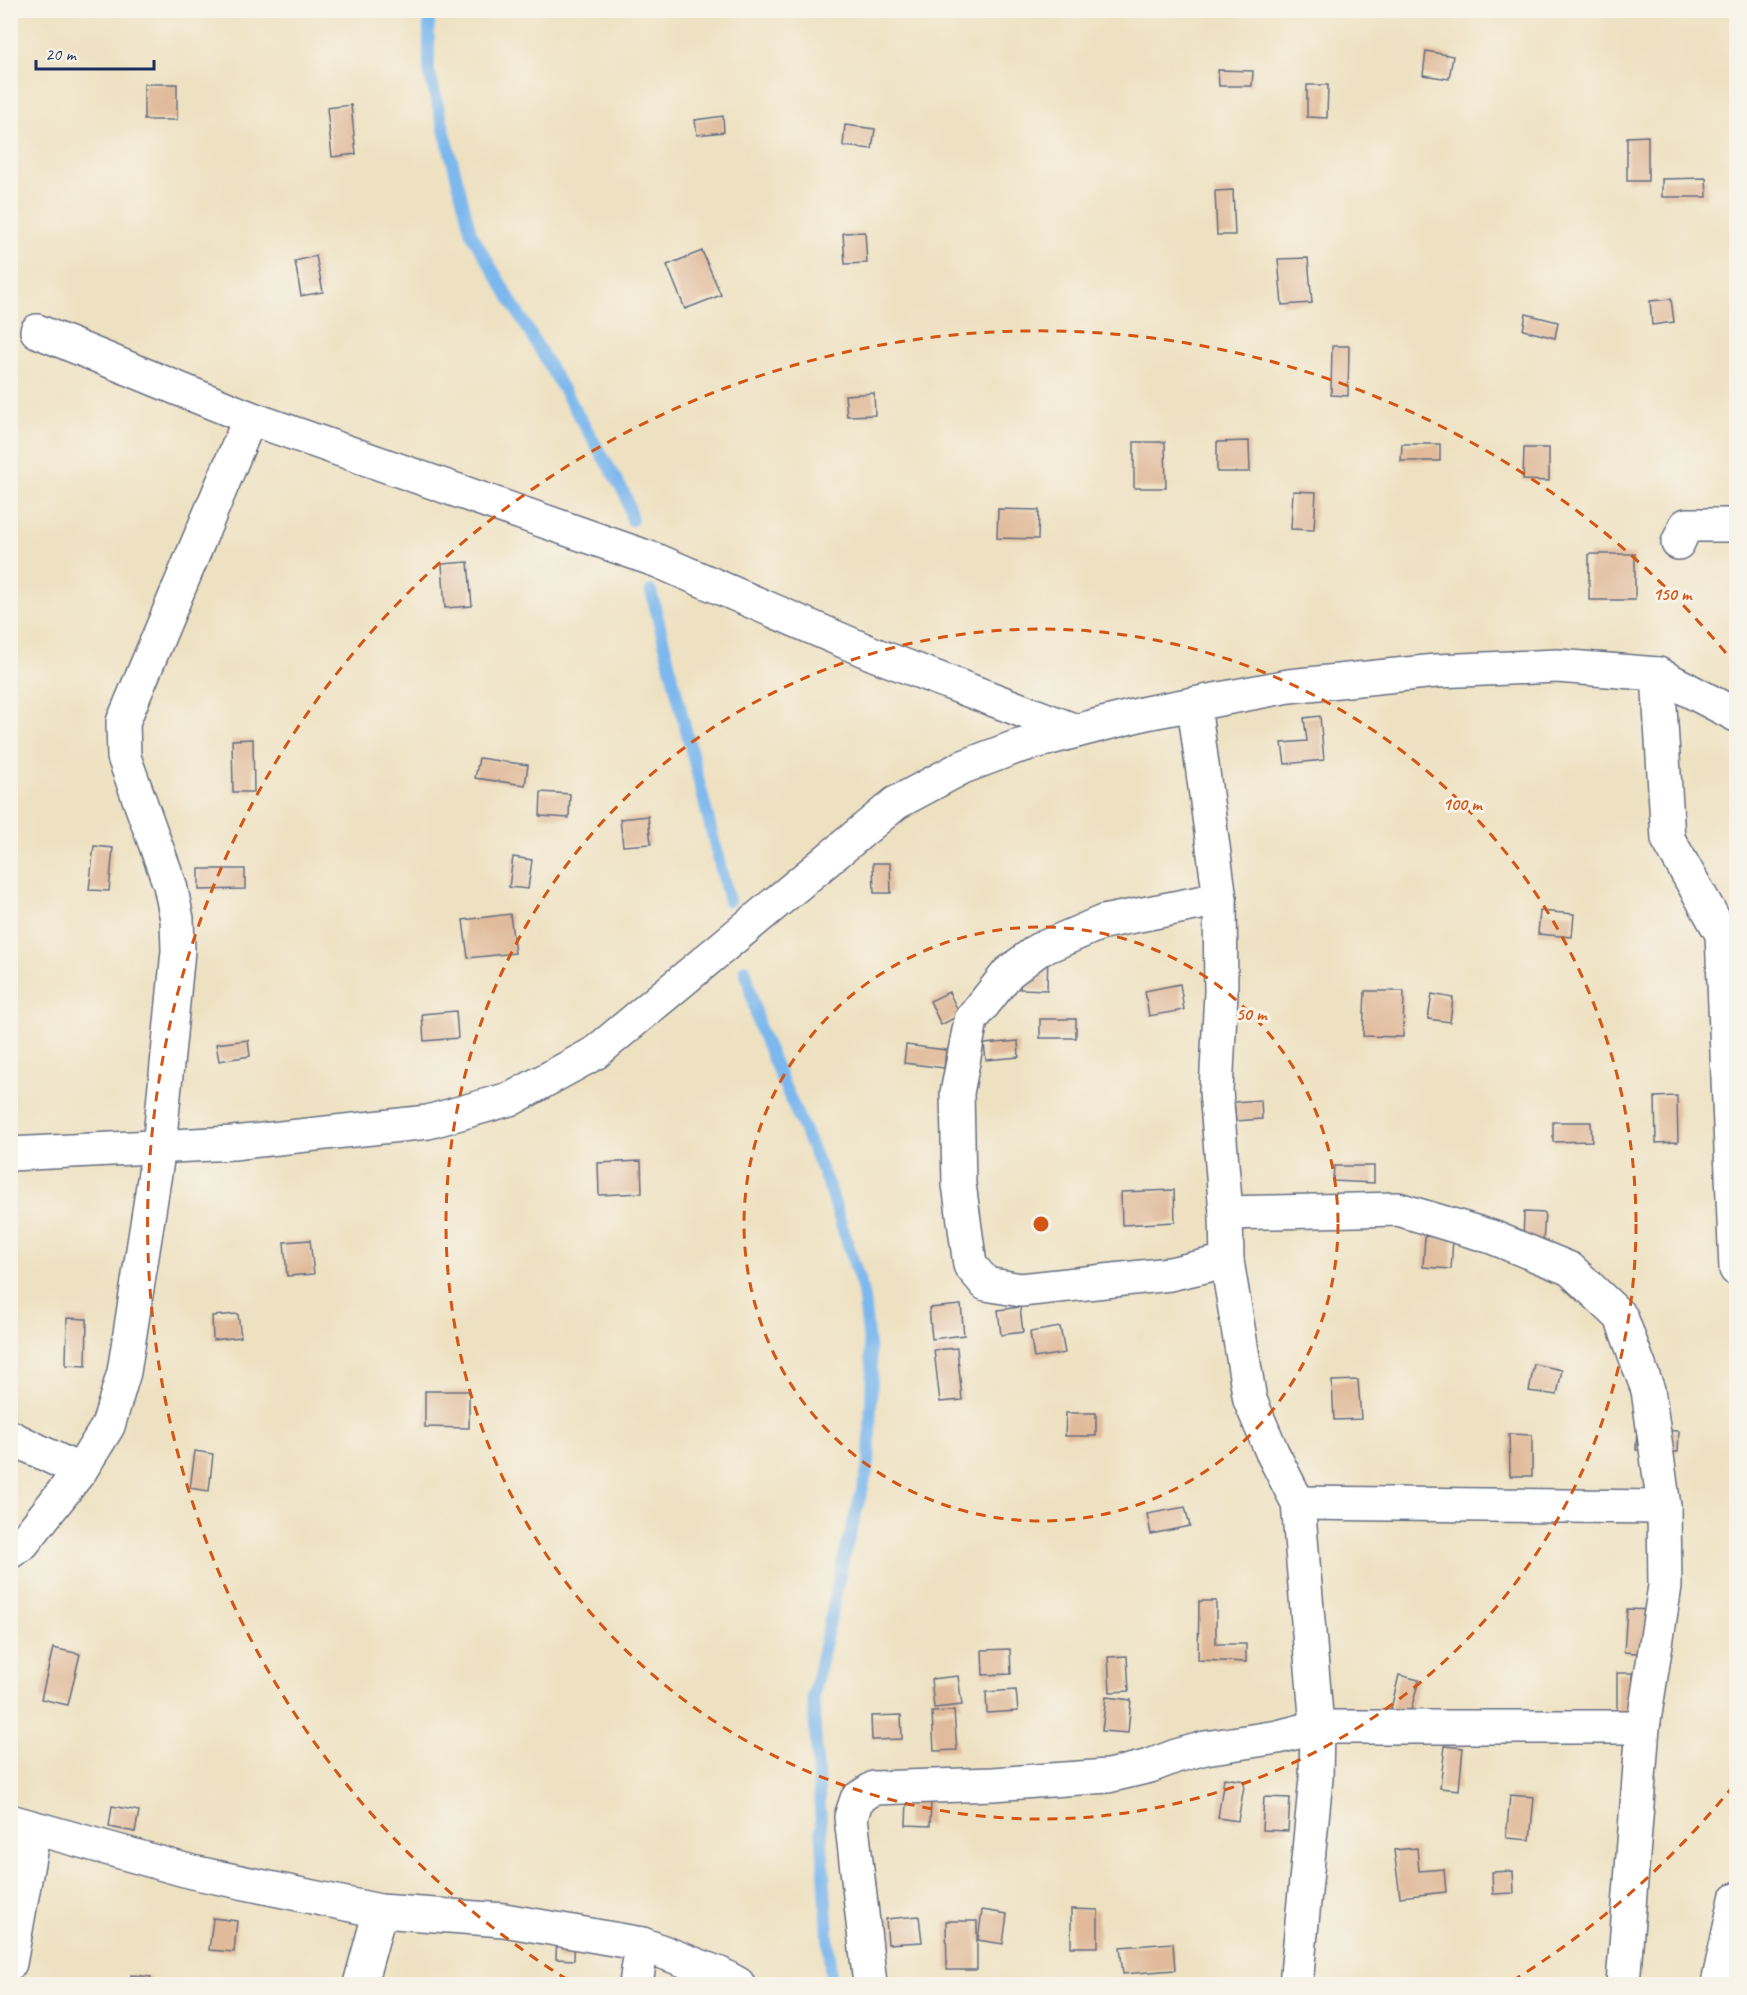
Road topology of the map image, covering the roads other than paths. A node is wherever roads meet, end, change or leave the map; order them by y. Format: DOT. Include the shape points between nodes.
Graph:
graph roads {
  1 [pos="37,331"];
  2 [pos="250,418"];
  3 [pos="1737,525"];
  4 [pos="1678,543"];
  5 [pos="1658,674"];
  6 [pos="1194,705"];
  7 [pos="1737,715"];
  8 [pos="1076,731"];
  9 [pos="1220,899"];
  10 [pos="1732,1055"];
  11 [pos="159,1147"];
  12 [pos="10,1154"];
  13 [pos="1226,1213"];
  14 [pos="1227,1261"];
  15 [pos="1737,1269"];
  16 [pos="10,1437"];
  17 [pos="80,1471"];
  18 [pos="1298,1503"];
  19 [pos="1665,1507"];
  20 [pos="10,1552"];
  21 [pos="1317,1727"];
  22 [pos="1643,1727"];
  23 [pos="22,1825"];
  24 [pos="1737,1899"];
  25 [pos="380,1911"];
  26 [pos="642,1944"];
  27 [pos="10,1963"];
  28 [pos="360,1984"];
  29 [pos="636,1984"];
  30 [pos="738,1984"];
  31 [pos="870,1984"];
  32 [pos="1282,1984"];
  33 [pos="1296,1984"];
  34 [pos="1623,1984"];
  35 [pos="1718,1984"];
  1 -- 2 [label="street"];
  2 -- 8 [label="street" via="658,561 876,655"];
  2 -- 11 [label="street" via="123,722 124,757 170,885 177,919 178,951"];
  3 -- 4 [label="street" via="1686,525"];
  5 -- 6 [label="street" via="1557,666 1436,671 1289,687"];
  5 -- 7 [label="street"];
  5 -- 10 [label="street" via="1668,839 1722,934"];
  6 -- 8 [label="street"];
  6 -- 9 [label="street"];
  8 -- 11 [label="street" via="963,766 896,803 595,1053 513,1098 428,1122"];
  9 -- 13 [label="street" via="1216,1091"];
  9 -- 14 [label="street" via="1103,922 1038,950 1008,973 971,1020 957,1093 959,1184 970,1265 986,1284 1021,1290 1170,1274"];
  10 -- 15 [label="street"];
  11 -- 12 [label="street"];
  11 -- 17 [label="street" via="124,1372 108,1426"];
  13 -- 14 [label="street"];
  13 -- 19 [label="street" via="1398,1209 1492,1237 1570,1269 1621,1317 1648,1390"];
  14 -- 18 [label="street" via="1251,1400"];
  16 -- 17 [label="street"];
  17 -- 20 [label="street" via="23,1543"];
  18 -- 19 [label="street"];
  18 -- 21 [label="street"];
  19 -- 22 [label="street" via="1665,1586"];
  21 -- 22 [label="street"];
  21 -- 31 [label="street" via="1205,1748 1108,1776 874,1788 857,1799 851,1817"];
  21 -- 33 [label="street" via="1316,1778"];
  22 -- 34 [label="street"];
  23 -- 25 [label="street" via="192,1872"];
  23 -- 27 [label="street"];
  24 -- 35 [label="street"];
  25 -- 26 [label="street" via="504,1920"];
  25 -- 28 [label="street"];
  26 -- 29 [label="street"];
  26 -- 30 [label="street"];
  32 -- 33 [label="street"];
}
